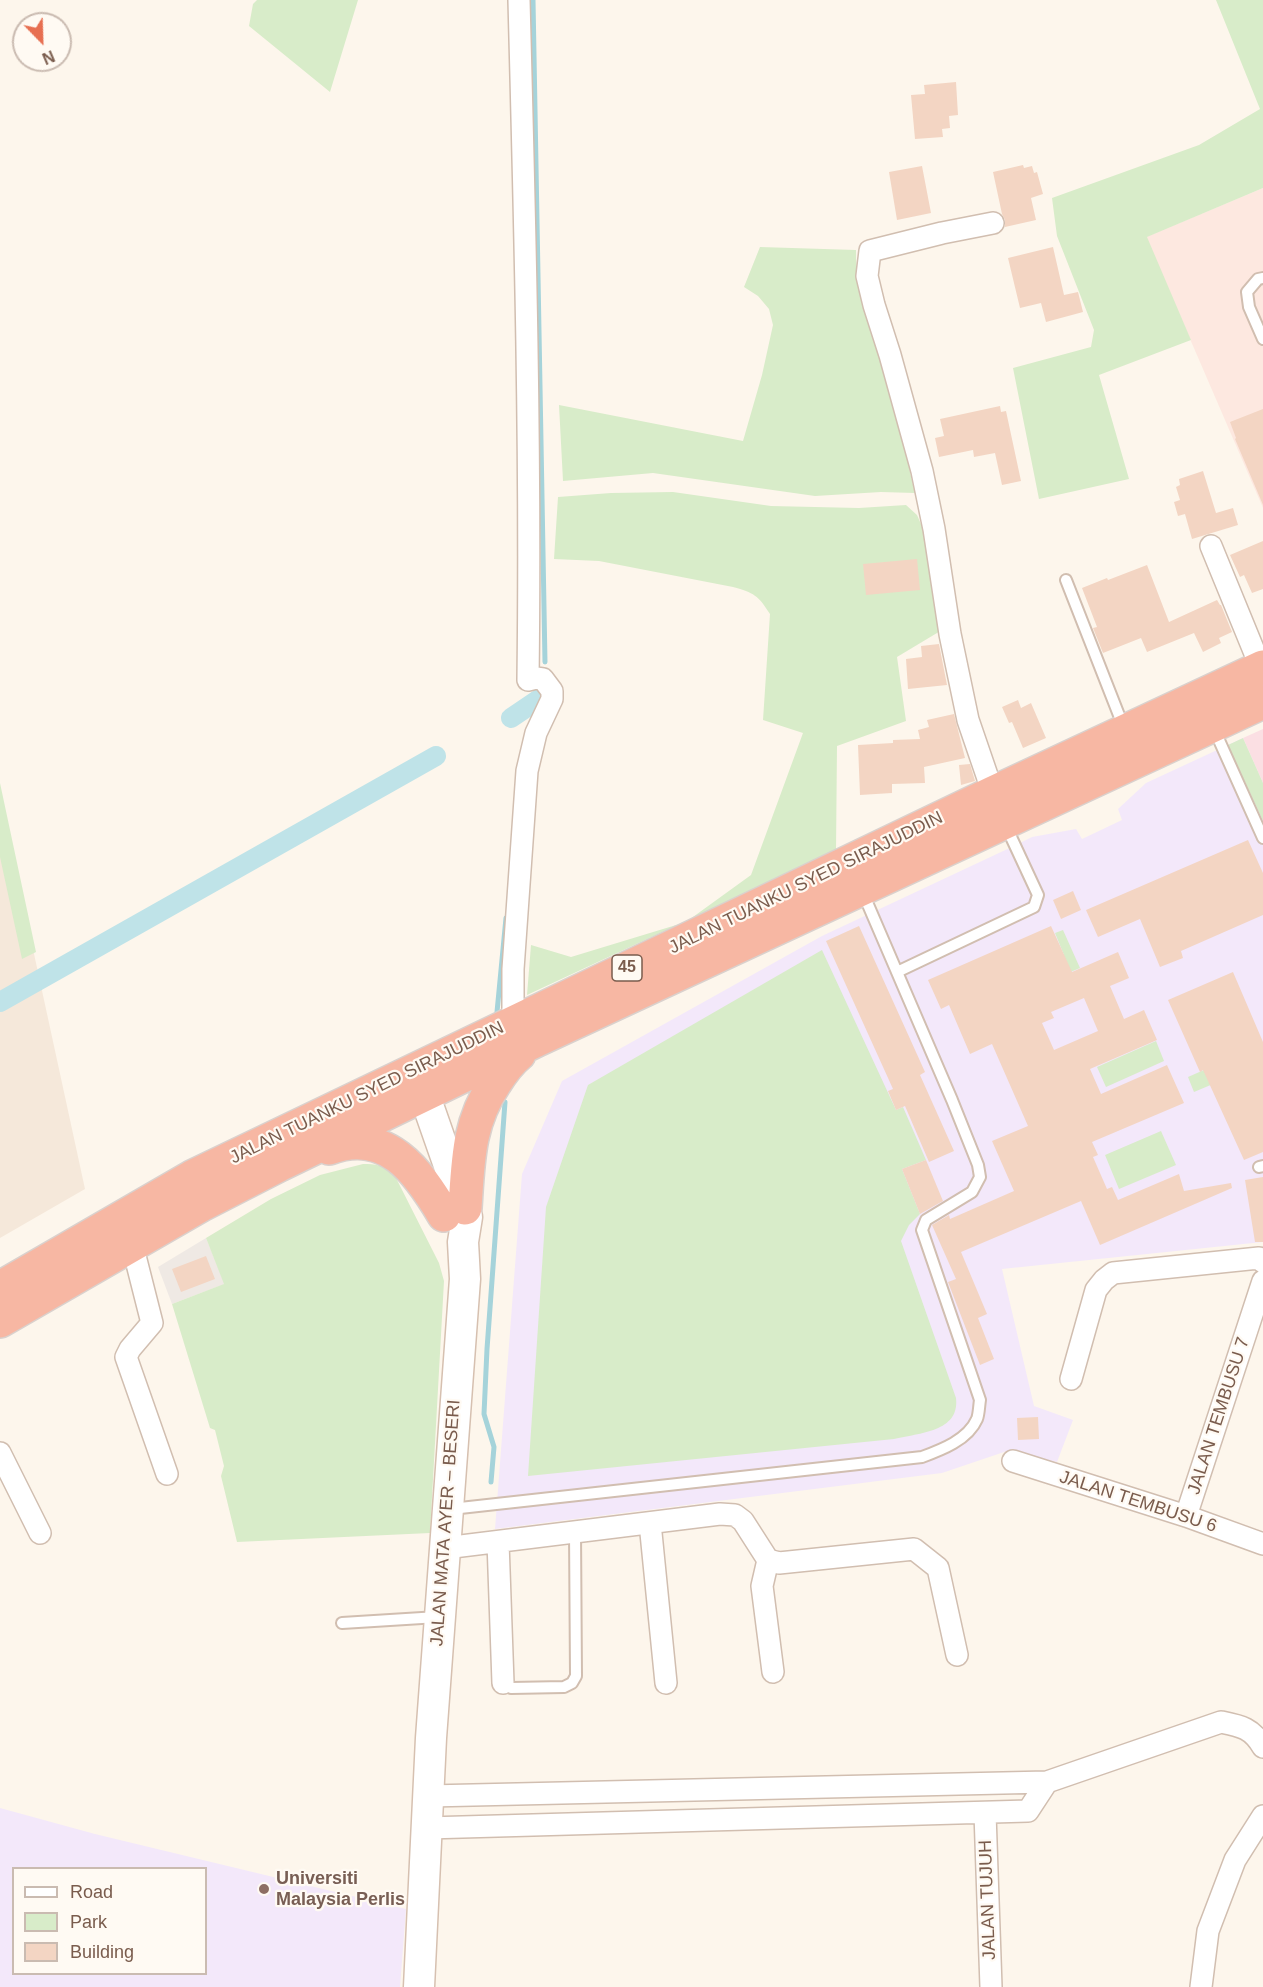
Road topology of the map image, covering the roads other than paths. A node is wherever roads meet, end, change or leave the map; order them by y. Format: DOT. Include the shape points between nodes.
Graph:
graph roads {
  1 [pos="519,0"];
  2 [pos="993,223"];
  3 [pos="1263,278"];
  4 [pos="1263,339"];
  5 [pos="1211,546"];
  6 [pos="1066,580"];
  7 [pos="1262,667"];
  8 [pos="1260,707"];
  9 [pos="1212,726"];
  10 [pos="1126,731"];
  11 [pos="999,808"];
  12 [pos="1263,838"];
  13 [pos="862,890"];
  14 [pos="897,972"];
  15 [pos="525,1032"];
  16 [pos="412,1086"];
  17 [pos="279,1165"];
  18 [pos="454,1211"];
  19 [pos="132,1244"];
  20 [pos="1263,1262"];
  21 [pos="71,1263"];
  22 [pos="1263,1281"];
  23 [pos="0,1288"];
  24 [pos="0,1321"];
  25 [pos="1071,1379"];
  26 [pos="0,1453"];
  27 [pos="1013,1461"];
  28 [pos="167,1474"];
  29 [pos="448,1509"];
  30 [pos="1186,1516"];
  31 [pos="650,1523"];
  32 [pos="575,1532"];
  33 [pos="40,1533"];
  34 [pos="498,1542"];
  35 [pos="1263,1544"];
  36 [pos="445,1548"];
  37 [pos="768,1560"];
  38 [pos="439,1617"];
  39 [pos="342,1623"];
  40 [pos="957,1655"];
  41 [pos="773,1672"];
  42 [pos="503,1683"];
  43 [pos="666,1683"];
  44 [pos="1263,1747"];
  45 [pos="1047,1782"];
  46 [pos="429,1796"];
  47 [pos="985,1813"];
  48 [pos="1263,1816"];
  49 [pos="427,1828"];
  50 [pos="419,1987"];
  51 [pos="991,1987"];
  52 [pos="1201,1987"];
  1 -- 15 [label="street" via="526,235 528,680 543,679 552,691 527,771 515,948"];
  2 -- 11 [label="street" via="870,251 867,276 922,471 966,709"];
  3 -- 4 [label="lane" via="1247,292"];
  5 -- 7 [label="street"];
  6 -- 10 [label="lane"];
  7 -- 10 [label="highway, JALAN TUANKU SYED SIRAJUDDIN / 45"];
  8 -- 9 [label="highway, JALAN TUANKU SYED SIRAJUDDIN / 45"];
  9 -- 11 [label="highway, JALAN TUANKU SYED SIRAJUDDIN / 45"];
  9 -- 12 [label="lane"];
  10 -- 11 [label="highway, JALAN TUANKU SYED SIRAJUDDIN / 45"];
  11 -- 13 [label="highway, JALAN TUANKU SYED SIRAJUDDIN / 45"];
  11 -- 14 [label="lane" via="1038,895 1034,907"];
  11 -- 15 [label="highway, JALAN TUANKU SYED SIRAJUDDIN / 45"];
  13 -- 14 [label="lane"];
  13 -- 15 [label="highway, JALAN TUANKU SYED SIRAJUDDIN / 45"];
  14 -- 29 [label="lane" via="980,1177 972,1192 926,1220 922,1230 980,1400 976,1420 963,1436 922,1457"];
  15 -- 16 [label="highway, JALAN TUANKU SYED SIRAJUDDIN / 45"];
  15 -- 18 [label="highway" via="475,1122"];
  16 -- 17 [label="highway, JALAN TUANKU SYED SIRAJUDDIN / 45"];
  16 -- 18 [label="main road, JALAN MATA AYER – BESERI"];
  16 -- 21 [label="highway, JALAN TUANKU SYED SIRAJUDDIN / 45" via="192,1177"];
  17 -- 18 [label="highway" via="342,1143 372,1144 403,1159 433,1196"];
  17 -- 19 [label="highway, JALAN TUANKU SYED SIRAJUDDIN / 45"];
  18 -- 29 [label="main road, JALAN MATA AYER – BESERI" via="467,1217"];
  19 -- 21 [label="highway, JALAN TUANKU SYED SIRAJUDDIN / 45"];
  19 -- 28 [label="street" via="152,1323 126,1357"];
  20 -- 25 [label="street" via="1260,1258 1113,1273 1096,1290"];
  21 -- 23 [label="highway, JALAN TUANKU SYED SIRAJUDDIN / 45"];
  21 -- 24 [label="highway, JALAN TUANKU SYED SIRAJUDDIN / 45"];
  22 -- 30 [label="street, JALAN TEMBUSU 7"];
  26 -- 33 [label="street"];
  27 -- 30 [label="street, JALAN TEMBUSU 6"];
  29 -- 36 [label="main road, JALAN MATA AYER – BESERI"];
  30 -- 35 [label="street, JALAN TEMBUSU 6"];
  31 -- 32 [label="street"];
  31 -- 37 [label="street" via="735,1515"];
  31 -- 43 [label="street"];
  32 -- 34 [label="street"];
  32 -- 42 [label="lane" via="576,1676 564,1687 511,1689"];
  34 -- 36 [label="street"];
  34 -- 42 [label="street"];
  36 -- 38 [label="main road, JALAN MATA AYER – BESERI"];
  37 -- 40 [label="street" via="778,1563 914,1549 938,1568"];
  37 -- 41 [label="street" via="762,1586"];
  38 -- 39 [label="lane"];
  38 -- 46 [label="main road, JALAN MATA AYER – BESERI"];
  44 -- 45 [label="street" via="1243,1726 1221,1722"];
  45 -- 46 [label="street"];
  45 -- 47 [label="street" via="1028,1811"];
  46 -- 49 [label="main road, JALAN MATA AYER – BESERI"];
  47 -- 49 [label="street"];
  47 -- 51 [label="street, JALAN TUJUH"];
  48 -- 52 [label="street" via="1235,1860 1208,1931"];
  49 -- 50 [label="main road, JALAN MATA AYER – BESERI"];
}
